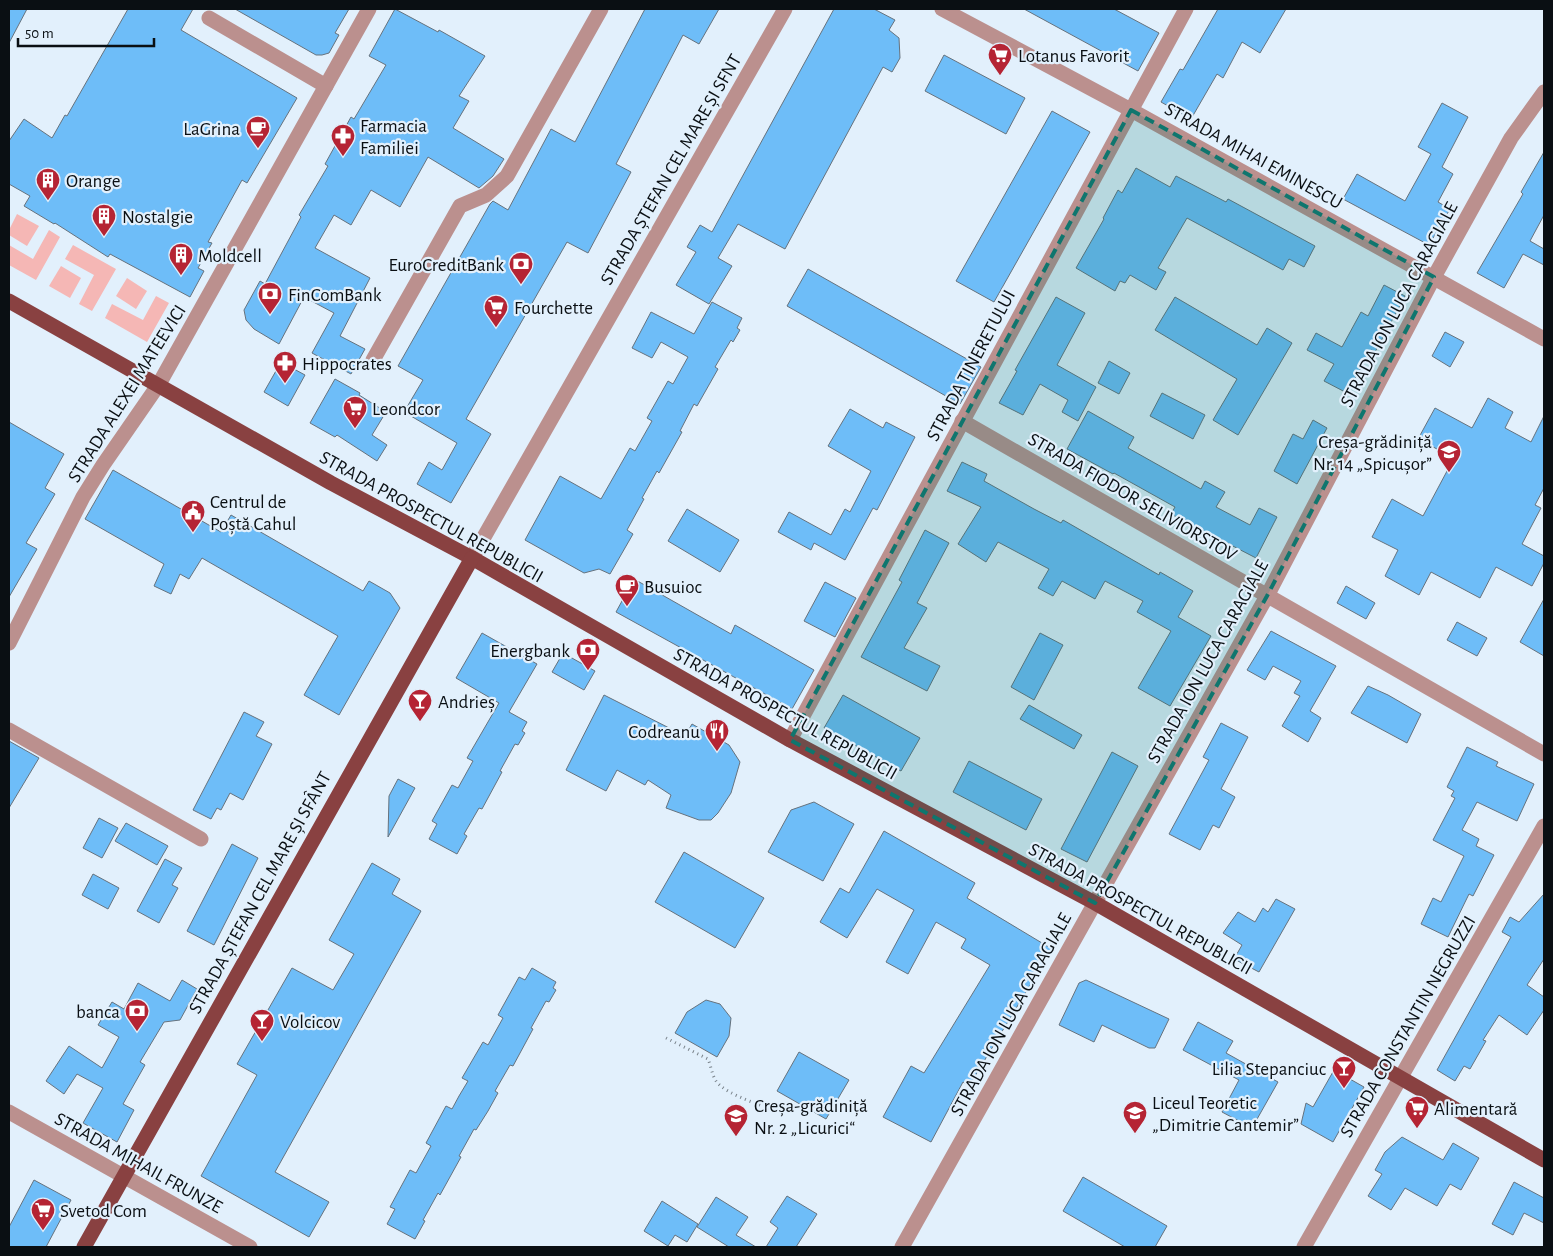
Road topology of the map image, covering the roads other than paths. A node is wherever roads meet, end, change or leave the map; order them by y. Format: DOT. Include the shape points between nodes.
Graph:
graph roads {
  1 [pos="369,9"];
  2 [pos="601,9"];
  3 [pos="785,9"];
  4 [pos="942,9"];
  5 [pos="1186,9"];
  6 [pos="209,18"];
  7 [pos="326,86"];
  8 [pos="1544,92"];
  9 [pos="1131,110"];
  10 [pos="1434,277"];
  11 [pos="9,301"];
  12 [pos="1544,339"];
  13 [pos="373,360"];
  14 [pos="159,384"];
  15 [pos="962,422"];
  16 [pos="472,558"];
  17 [pos="1267,596"];
  18 [pos="9,643"];
  19 [pos="9,730"];
  20 [pos="790,740"];
  21 [pos="1544,754"];
  22 [pos="1544,826"];
  23 [pos="200,839"];
  24 [pos="1095,903"];
  25 [pos="1400,1078"];
  26 [pos="9,1112"];
  27 [pos="1544,1160"];
  28 [pos="123,1176"];
  29 [pos="84,1247"];
  30 [pos="250,1247"];
  31 [pos="902,1247"];
  32 [pos="1304,1247"];
  1 -- 7 [label="street, STRADA ALEXEI MATEEVICI"];
  2 -- 13 [label="street" via="506,176 486,195 460,206"];
  3 -- 16 [label="street, STRADA ȘTEFAN CEL MARE ȘI SFNT"];
  4 -- 9 [label="street, STRADA MIHAI EMINESCU"];
  5 -- 9 [label="street, STRADA TINERETULUI"];
  6 -- 7 [label="street"];
  7 -- 14 [label="street, STRADA ALEXEI MATEEVICI"];
  8 -- 10 [label="street, STRADA ION LUCA CARAGIALE" via="1510,138"];
  9 -- 10 [label="street, STRADA MIHAI EMINESCU"];
  9 -- 15 [label="street, STRADA TINERETULUI"];
  10 -- 12 [label="street, STRADA MIHAI EMINESCU"];
  10 -- 17 [label="street, STRADA ION LUCA CARAGIALE"];
  11 -- 14 [label="main road, STRADA PROSPECTUL REPUBLICII"];
  14 -- 16 [label="main road, STRADA PROSPECTUL REPUBLICII" via="331,483"];
  14 -- 18 [label="street, STRADA ALEXEI MATEEVICI" via="84,497"];
  15 -- 17 [label="street, STRADA FIODOR SELIVIORSTOV"];
  15 -- 20 [label="street, STRADA TINERETULUI"];
  16 -- 20 [label="main road, STRADA PROSPECTUL REPUBLICII"];
  16 -- 28 [label="main road, STRADA ȘTEFAN CEL MARE ȘI SFÂNT"];
  17 -- 21 [label="street, STRADA FIODOR SELIVIORSTOV"];
  17 -- 24 [label="street, STRADA ION LUCA CARAGIALE"];
  19 -- 23 [label="street"];
  20 -- 24 [label="main road, STRADA PROSPECTUL REPUBLICII"];
  22 -- 25 [label="street, STRADA CONSTANTIN NEGRUZZI"];
  24 -- 25 [label="main road, STRADA PROSPECTUL REPUBLICII"];
  24 -- 31 [label="street, STRADA ION LUCA CARAGIALE"];
  25 -- 27 [label="main road, STRADA PROSPECTUL REPUBLICII"];
  25 -- 32 [label="street, STRADA CONSTANTIN NEGRUZZI"];
  26 -- 28 [label="street, STRADA MIHAIL FRUNZE"];
  28 -- 29 [label="main road, STRADA ȘTEFAN CEL MARE ȘI SFÂNT"];
  28 -- 30 [label="street, STRADA MIHAIL FRUNZE"];
}
